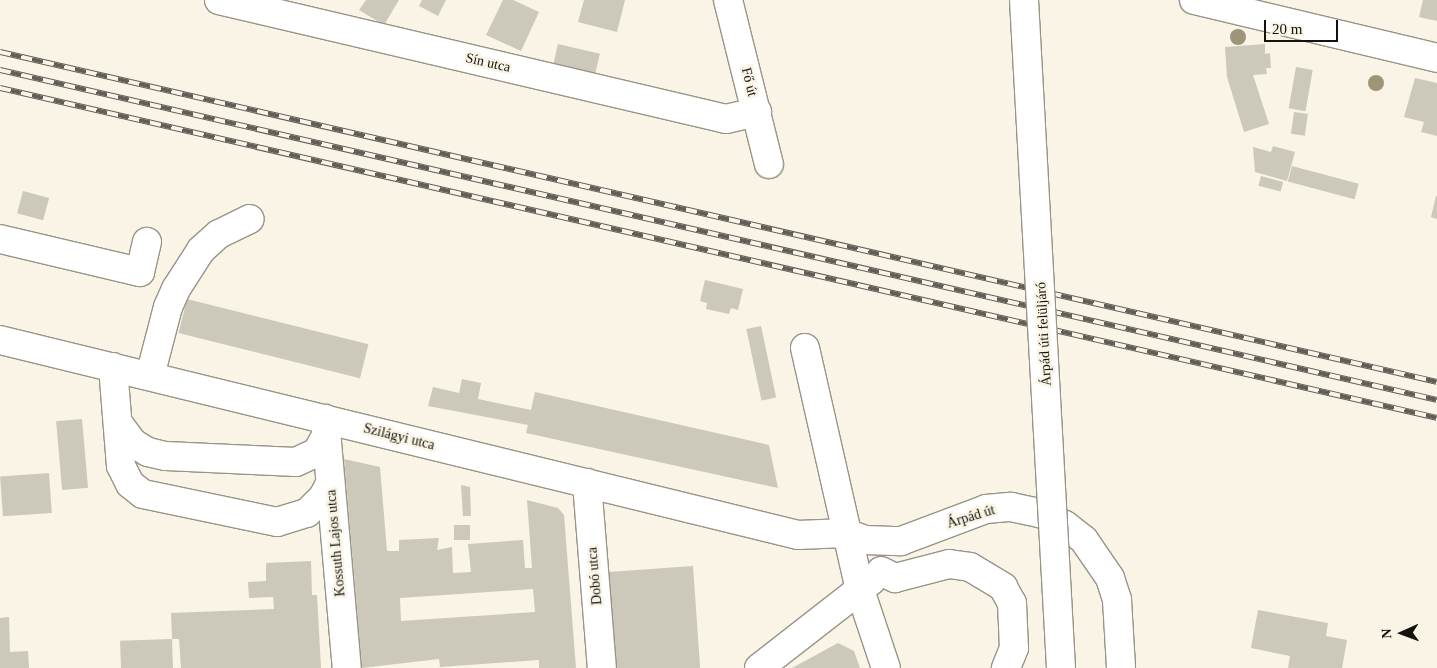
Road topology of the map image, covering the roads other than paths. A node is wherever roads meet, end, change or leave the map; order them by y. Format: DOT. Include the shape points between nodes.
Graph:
graph roads {
  1 [pos="219,0"];
  2 [pos="728,0"];
  3 [pos="1024,0"];
  4 [pos="1194,0"];
  5 [pos="1437,58"];
  6 [pos="757,112"];
  7 [pos="769,164"];
  8 [pos="250,219"];
  9 [pos="0,239"];
  10 [pos="148,242"];
  11 [pos="0,340"];
  12 [pos="806,348"];
  13 [pos="113,367"];
  14 [pos="150,376"];
  15 [pos="118,423"];
  16 [pos="326,427"];
  17 [pos="330,483"];
  18 [pos="587,483"];
  19 [pos="846,533"];
  20 [pos="798,535"];
  21 [pos="923,535"];
  22 [pos="881,571"];
  23 [pos="860,590"];
  24 [pos="347,668"];
  25 [pos="602,668"];
  26 [pos="759,668"];
  27 [pos="886,668"];
  28 [pos="1006,668"];
  29 [pos="1061,668"];
  30 [pos="1121,668"];
  1 -- 6 [label="street, Sín utca" via="726,119"];
  2 -- 6 [label="street, Fő út"];
  3 -- 29 [label="street, Árpád úti felüljáró, bridge"];
  4 -- 5 [label="street"];
  6 -- 7 [label="street, Fő út"];
  8 -- 14 [label="street" via="219,234 201,250 176,289 168,307"];
  9 -- 10 [label="street" via="140,272"];
  11 -- 13 [label="street, Szilágyi utca"];
  12 -- 19 [label="street"];
  13 -- 14 [label="street, Szilágyi utca"];
  13 -- 15 [label="street"];
  14 -- 16 [label="street, Szilágyi utca"];
  15 -- 16 [label="street" via="133,443 148,452 166,456 296,462 317,452"];
  15 -- 17 [label="street" via="124,476 136,490 151,497 277,522 307,513 323,497"];
  16 -- 17 [label="street, Kossuth Lajos utca"];
  16 -- 18 [label="street, Szilágyi utca"];
  17 -- 24 [label="street, Kossuth Lajos utca"];
  18 -- 20 [label="street, Szilágyi utca"];
  18 -- 25 [label="street, Dobó utca"];
  19 -- 20 [label="street, Szilágyi utca"];
  19 -- 21 [label="street, Árpád út" via="884,542"];
  19 -- 23 [label="street"];
  20 -- 23 [label="street, Szilágyi utca" via="830,554"];
  21 -- 22 [label="street, Árpád út"];
  21 -- 30 [label="street, Árpád út" via="986,509 1012,507 1040,513 1065,525 1088,545 1110,578 1117,600"];
  22 -- 23 [label="street, Árpád út"];
  22 -- 28 [label="street" via="895,578 948,564 970,566 1003,587 1012,603 1014,648"];
  23 -- 26 [label="street, Árpád út"];
  23 -- 27 [label="street"];
}
